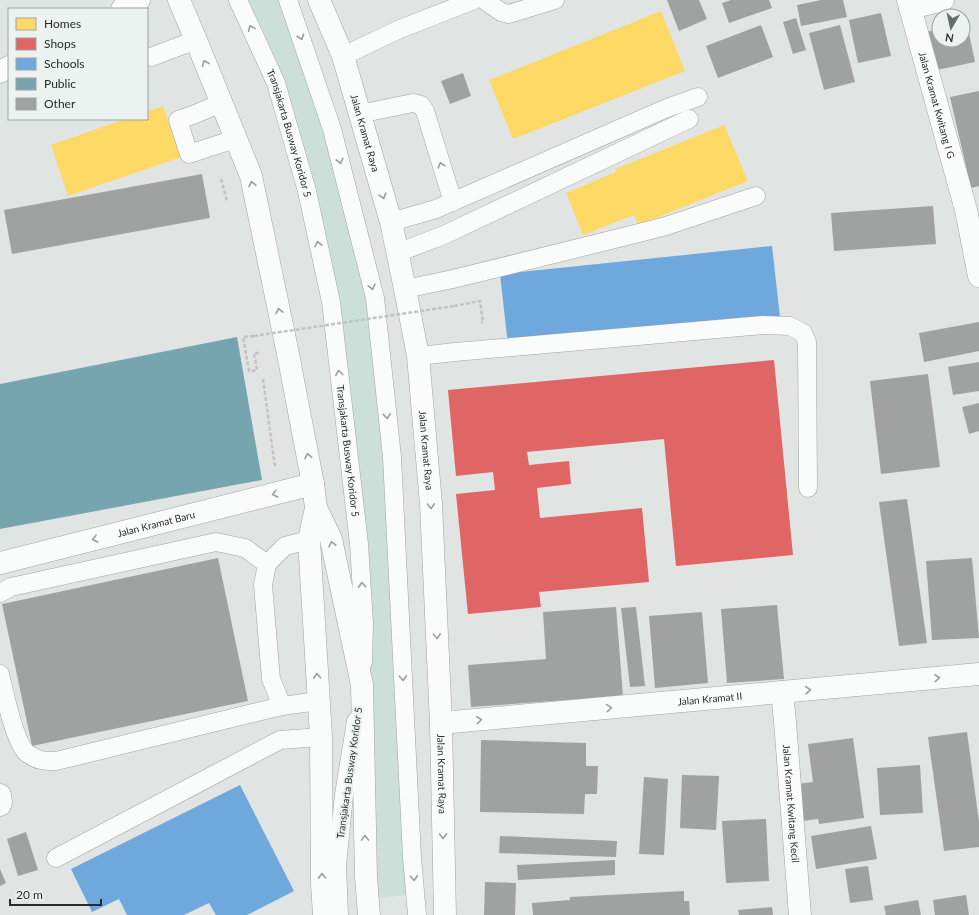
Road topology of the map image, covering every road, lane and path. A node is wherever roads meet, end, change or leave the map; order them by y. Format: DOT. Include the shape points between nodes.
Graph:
graph roads {
  1 [pos="139,0"];
  2 [pos="178,0"];
  3 [pos="238,0"];
  4 [pos="288,0"];
  5 [pos="319,0"];
  6 [pos="474,0"];
  7 [pos="484,0"];
  8 [pos="555,0"];
  9 [pos="943,0"];
  10 [pos="909,4"];
  11 [pos="124,8"];
  12 [pos="196,40"];
  13 [pos="342,56"];
  14 [pos="151,57"];
  15 [pos="698,97"];
  16 [pos="221,103"];
  17 [pos="359,114"];
  18 [pos="689,119"];
  19 [pos="235,139"];
  20 [pos="213,146"];
  21 [pos="756,196"];
  22 [pos="453,202"];
  23 [pos="227,204"];
  24 [pos="973,210"];
  25 [pos="391,222"];
  26 [pos="397,252"];
  27 [pos="979,276"];
  28 [pos="405,288"];
  29 [pos="483,322"];
  30 [pos="255,331"];
  31 [pos="255,337"];
  32 [pos="258,346"];
  33 [pos="254,353"];
  34 [pos="260,353"];
  35 [pos="418,356"];
  36 [pos="263,376"];
  37 [pos="313,484"];
  38 [pos="808,488"];
  39 [pos="279,493"];
  40 [pos="316,508"];
  41 [pos="309,540"];
  42 [pos="0,563"];
  43 [pos="267,564"];
  44 [pos="0,593"];
  45 [pos="0,674"];
  46 [pos="979,674"];
  47 [pos="362,685"];
  48 [pos="782,692"];
  49 [pos="318,701"];
  50 [pos="282,706"];
  51 [pos="440,723"];
  52 [pos="321,738"];
  53 [pos="0,794"];
  54 [pos="0,805"];
  55 [pos="56,858"];
  56 [pos="324,915"];
  57 [pos="339,915"];
  58 [pos="369,915"];
  59 [pos="417,915"];
  60 [pos="445,915"];
  61 [pos="800,915"];
  1 -- 11 [label="main road"];
  2 -- 12 [label="main road"];
  47 -- 3 [label="lane, Transjakarta Busway Koridor 5, one-way" via="364,624 359,544 330,302 307,191 276,83"];
  4 -- 59 [label="lane, one-way" via="332,129 374,298 392,457"];
  5 -- 13 [label="main road, Jalan Kramat Raya"];
  6 -- 13 [label="lane" via="400,29"];
  7 -- 8 [label="lane" via="501,12 509,14"];
  9 -- 10 [label="main road"];
  10 -- 24 [label="main road, Jalan Kramat Kwitang I G"];
  12 -- 14 [label="lane"];
  16 -- 12 [label="main road, one-way"];
  13 -- 17 [label="main road, Jalan Kramat Raya"];
  15 -- 22 [label="lane" via="667,108"];
  16 -- 19 [label="main road"];
  16 -- 20 [label="lane" via="178,120 190,154"];
  22 -- 17 [label="lane, one-way" via="421,105 413,103"];
  17 -- 25 [label="main road, Jalan Kramat Raya, one-way"];
  18 -- 26 [label="lane" via="444,235"];
  19 -- 20 [label="lane"];
  37 -- 19 [label="main road, one-way" via="251,176"];
  20 -- 23 [label="path"];
  21 -- 28 [label="lane" via="666,226 453,279"];
  22 -- 25 [label="lane"];
  24 -- 27 [label="main road, Jalan Kramat Kwitang I G"];
  25 -- 26 [label="main road, Jalan Kramat Raya"];
  26 -- 28 [label="main road, Jalan Kramat Raya"];
  28 -- 35 [label="main road, Jalan Kramat Raya"];
  29 -- 31 [label="path, bridge" via="480,301"];
  30 -- 31 [label="path"];
  31 -- 33 [label="path" via="243,337 249,371 257,370"];
  32 -- 34 [label="path"];
  35 -- 38 [label="lane" via="763,325 790,326 803,333 807,342"];
  35 -- 51 [label="main road, Jalan Kramat Raya, one-way" via="431,504"];
  36 -- 39 [label="path"];
  37 -- 39 [label="main road, Jalan Kramat Baru"];
  37 -- 40 [label="main road"];
  39 -- 42 [label="main road, Jalan Kramat Baru, one-way"];
  40 -- 41 [label="main road"];
  47 -- 40 [label="main road, one-way" via="331,539"];
  41 -- 43 [label="lane" via="285,546"];
  49 -- 41 [label="main road, one-way"];
  43 -- 44 [label="lane" via="244,548 216,542 11,587"];
  43 -- 50 [label="lane" via="263,585 271,679"];
  45 -- 50 [label="lane" via="17,738 26,752 40,760 56,761"];
  48 -- 46 [label="main road, Jalan Kramat II, one-way"];
  47 -- 57 [label="lane, Transjakarta Busway Koridor 5" via="344,795 337,865"];
  58 -- 47 [label="main road, one-way"];
  51 -- 48 [label="main road, Jalan Kramat II, one-way"];
  48 -- 61 [label="main road, Jalan Kramat Kwitang Kecil"];
  49 -- 50 [label="lane"];
  49 -- 52 [label="main road"];
  51 -- 60 [label="main road, Jalan Kramat Raya, one-way"];
  52 -- 55 [label="lane" via="280,740"];
  56 -- 52 [label="main road, one-way"];
  53 -- 54 [label="main road"];
}
